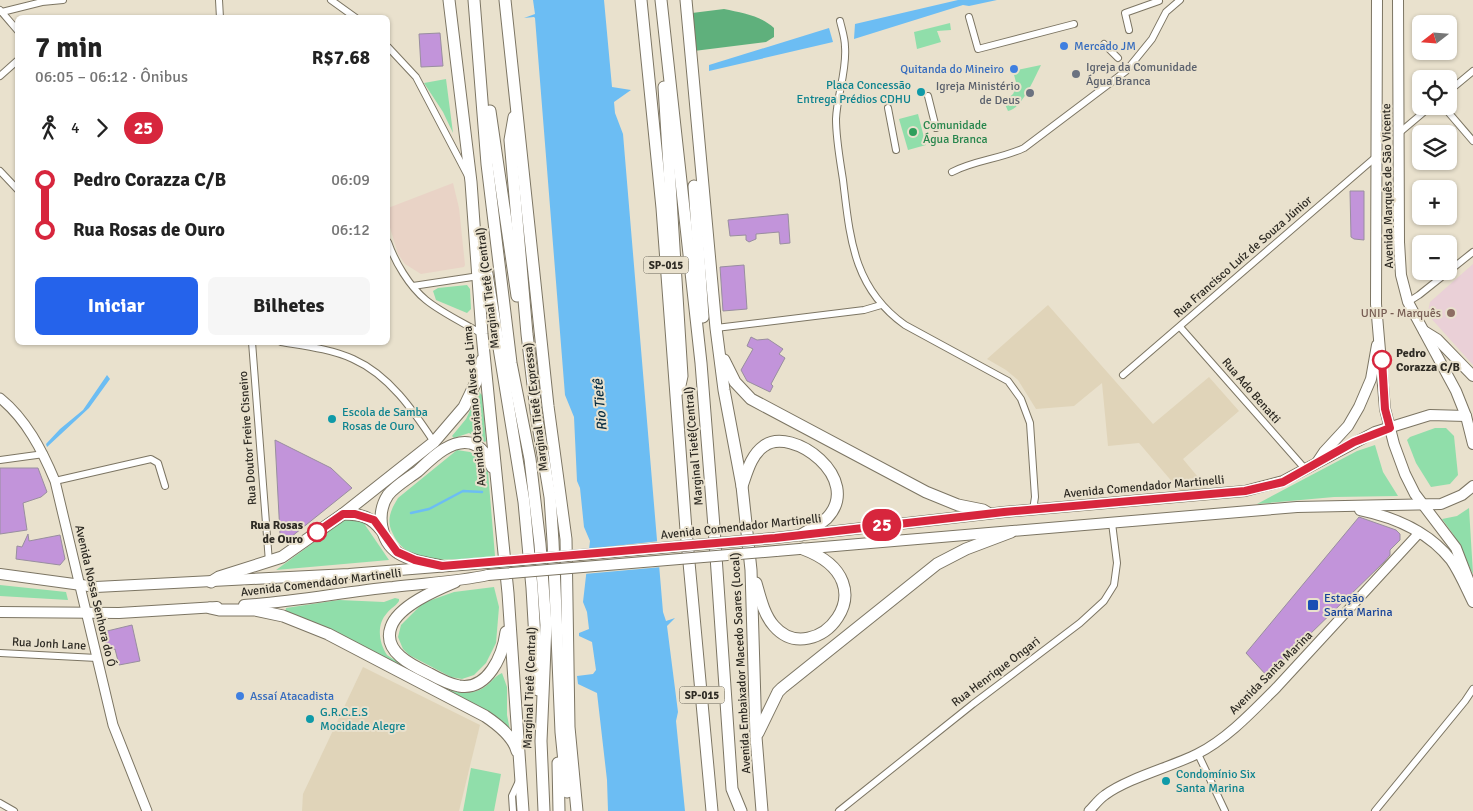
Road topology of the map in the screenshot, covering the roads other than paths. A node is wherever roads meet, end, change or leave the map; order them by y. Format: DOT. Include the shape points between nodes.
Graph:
graph roads {
  1 [pos="64,0"];
  2 [pos="219,0"];
  3 [pos="331,0"];
  4 [pos="449,0"];
  5 [pos="474,0"];
  6 [pos="505,0"];
  7 [pos="641,0"];
  8 [pos="661,0"];
  9 [pos="686,0"];
  10 [pos="1180,0"];
  11 [pos="1377,0"];
  12 [pos="1398,0"];
  13 [pos="1159,2"];
  14 [pos="1,11"];
  15 [pos="220,15"];
  16 [pos="352,15"];
  17 [pos="969,17"];
  18 [pos="840,21"];
  19 [pos="1074,24"];
  20 [pos="15,27"];
  21 [pos="1128,30"];
  22 [pos="1104,44"];
  23 [pos="666,48"];
  24 [pos="390,49"];
  25 [pos="1118,58"];
  26 [pos="15,63"];
  27 [pos="1473,71"];
  28 [pos="0,76"];
  29 [pos="481,82"];
  30 [pos="1457,85"];
  31 [pos="928,96"];
  32 [pos="516,108"];
  33 [pos="888,108"];
  34 [pos="1420,115"];
  35 [pos="1451,115"];
  36 [pos="936,128"];
  37 [pos="1399,133"];
  38 [pos="1473,141"];
  39 [pos="896,150"];
  40 [pos="698,154"];
  41 [pos="1377,156"];
  42 [pos="0,171"];
  43 [pos="952,172"];
  44 [pos="471,182"];
  45 [pos="15,187"];
  46 [pos="390,248"];
  47 [pos="1473,252"];
  48 [pos="478,258"];
  49 [pos="479,276"];
  50 [pos="413,286"];
  51 [pos="1408,302"];
  52 [pos="881,305"];
  53 [pos="1180,327"];
  54 [pos="716,328"];
  55 [pos="1422,330"];
  56 [pos="482,334"];
  57 [pos="527,334"];
  58 [pos="1380,340"];
  59 [pos="252,345"];
  60 [pos="295,345"];
  61 [pos="718,347"];
  62 [pos="484,351"];
  63 [pos="700,363"];
  64 [pos="1124,375"];
  65 [pos="1473,376"];
  66 [pos="0,398"];
  67 [pos="676,407"];
  68 [pos="1469,416"];
  69 [pos="1390,428"];
  70 [pos="434,442"];
  71 [pos="1473,444"];
  72 [pos="44,454"];
  73 [pos="0,460"];
  74 [pos="1317,463"];
  75 [pos="1306,470"];
  76 [pos="495,476"];
  77 [pos="55,481"];
  78 [pos="165,486"];
  79 [pos="742,486"];
  80 [pos="1473,486"];
  81 [pos="1337,505"];
  82 [pos="1424,506"];
  83 [pos="1033,510"];
  84 [pos="343,514"];
  85 [pos="988,514"];
  86 [pos="1112,523"];
  87 [pos="382,531"];
  88 [pos="1011,532"];
  89 [pos="1419,533"];
  90 [pos="801,535"];
  91 [pos="803,549"];
  92 [pos="269,562"];
  93 [pos="442,566"];
  94 [pos="751,570"];
  95 [pos="0,574"];
  96 [pos="211,582"];
  97 [pos="455,582"];
  98 [pos="80,585"];
  99 [pos="1473,592"];
  100 [pos="508,593"];
  101 [pos="1473,602"];
  102 [pos="210,608"];
  103 [pos="0,612"];
  104 [pos="87,613"];
  105 [pos="0,653"];
  106 [pos="97,658"];
  107 [pos="1473,688"];
  108 [pos="1473,695"];
  109 [pos="1466,701"];
  110 [pos="561,732"];
  111 [pos="756,737"];
  112 [pos="542,741"];
  113 [pos="1198,754"];
  114 [pos="519,759"];
  115 [pos="521,778"];
  116 [pos="732,789"];
  117 [pos="0,803"];
  118 [pos="14,811"];
  119 [pos="147,811"];
  120 [pos="513,811"];
  121 [pos="523,811"];
  122 [pos="544,811"];
  123 [pos="558,811"];
  124 [pos="569,811"];
  125 [pos="577,811"];
  126 [pos="712,811"];
  127 [pos="734,811"];
  128 [pos="741,811"];
  129 [pos="762,811"];
  130 [pos="838,811"];
  131 [pos="1089,811"];
  132 [pos="1226,811"];
  133 [pos="1375,811"];
  1 -- 14 [label="street"];
  2 -- 15 [label="street"];
  3 -- 16 [label="street"];
  4 -- 44 [label="highway, Avenida Otaviano Alves de Lima"];
  5 -- 29 [label="highway, Marginal Tietê (Central)"];
  6 -- 32 [label="highway, Marginal Tietê (Expressa)"];
  7 -- 67 [label="highway, SP-015" via="662,208"];
  8 -- 23 [label="highway"];
  9 -- 40 [label="highway"];
  10 -- 43 [label="street" via="1166,12 1152,39 1126,71 1024,148 970,163"];
  11 -- 41 [label="main road, Avenida Marquês de São Vicente"];
  12 -- 37 [label="main road, Avenida Marquês de São Vicente"];
  13 -- 21 [label="street" via="1125,13"];
  14 -- 20 [label="street"];
  17 -- 19 [label="street" via="978,49"];
  18 -- 52 [label="street" via="845,46 836,120 848,225 860,273"];
  22 -- 25 [label="street"];
  23 -- 63 [label="highway"];
  23 -- 67 [label="highway" via="663,77 682,376"];
  24 -- 44 [label="street" via="416,77"];
  26 -- 28 [label="street"];
  27 -- 30 [label="street"];
  29 -- 57 [label="highway" via="487,90 519,310"];
  29 -- 112 [label="highway, Marginal Tietê (Central)" via="487,164 511,363 530,459 540,544 546,625"];
  31 -- 36 [label="street"];
  32 -- 57 [label="highway" via="510,140"];
  32 -- 125 [label="highway, Marginal Tietê (Expressa)" via="548,406 566,539 569,727"];
  33 -- 39 [label="street"];
  34 -- 37 [label="street"];
  35 -- 38 [label="street"];
  37 -- 51 [label="main road, Avenida Marquês de São Vicente" via="1399,242"];
  40 -- 54 [label="highway, Avenida Embaixador Macedo Soares (Local)"];
  40 -- 63 [label="highway" via="694,186 705,346"];
  41 -- 53 [label="street, Rua Francisco Luíz de Souza Júnior"];
  41 -- 58 [label="main road, Avenida Marquês de São Vicente" via="1376,304"];
  42 -- 45 [label="street"];
  44 -- 48 [label="highway, Avenida Otaviano Alves de Lima"];
  46 -- 50 [label="street"];
  47 -- 51 [label="street"];
  48 -- 49 [label="highway, Avenida Otaviano Alves de Lima"];
  48 -- 112 [label="highway" via="487,274 524,502"];
  49 -- 50 [label="street"];
  49 -- 56 [label="highway, Avenida Otaviano Alves de Lima"];
  50 -- 56 [label="street" via="426,300"];
  51 -- 55 [label="main road, Avenida Marquês de São Vicente"];
  52 -- 54 [label="street" via="864,310"];
  52 -- 83 [label="street" via="905,324 1008,381 1022,399 1030,423 1036,497"];
  53 -- 64 [label="street, Rua Francisco Luíz de Souza Júnior"];
  53 -- 75 [label="street, Rua Ado Benatti"];
  54 -- 61 [label="highway, Avenida Embaixador Macedo Soares (Local)"];
  55 -- 65 [label="main road" via="1437,339"];
  55 -- 68 [label="main road, Avenida Marquês de São Vicente"];
  56 -- 62 [label="highway, Avenida Otaviano Alves de Lima"];
  57 -- 110 [label="highway" via="554,541"];
  58 -- 69 [label="main road, Avenida Marquês de São Vicente" via="1385,409"];
  58 -- 74 [label="main road" via="1371,379 1359,407 1348,426"];
  59 -- 92 [label="street, Rua Doutor Freire Cisneiro"];
  60 -- 70 [label="street" via="353,359 375,371 411,409"];
  61 -- 79 [label="highway, Avenida Embaixador Macedo Soares (Local)"];
  61 -- 85 [label="highway" via="735,382 756,402 942,500"];
  62 -- 70 [label="highway" via="470,395 455,420"];
  62 -- 76 [label="highway, Avenida Otaviano Alves de Lima"];
  63 -- 116 [label="highway, Marginal Tietê(Central)"];
  66 -- 72 [label="main road, Avenida Nossa Senhora do Ó" via="12,408"];
  67 -- 126 [label="highway, SP-015"];
  68 -- 69 [label="main road, Avenida Comendador Martinelli" via="1430,415"];
  68 -- 71 [label="main road, Avenida Marquês de São Vicente"];
  69 -- 74 [label="main road, Avenida Comendador Martinelli" via="1354,442"];
  69 -- 82 [label="main road, Avenida Marquês de São Vicente" via="1405,474"];
  70 -- 84 [label="highway"];
  72 -- 73 [label="street"];
  72 -- 77 [label="main road, Avenida Nossa Senhora do Ó"];
  74 -- 75 [label="main road, Avenida Comendador Martinelli"];
  75 -- 83 [label="main road, Avenida Comendador Martinelli" via="1283,482 1245,491"];
  76 -- 87 [label="highway" via="479,447 464,443 449,446 389,494 383,507"];
  76 -- 100 [label="highway, Avenida Otaviano Alves de Lima"];
  77 -- 78 [label="street" via="151,459 158,463"];
  77 -- 98 [label="main road, Avenida Nossa Senhora do Ó"];
  79 -- 90 [label="highway" via="756,455 774,441 798,446 826,465 836,485 837,498 833,510 820,524"];
  79 -- 94 [label="highway, Avenida Embaixador Macedo Soares (Local)"];
  80 -- 82 [label="main road, Avenida Comendador Martinelli" via="1452,501"];
  81 -- 82 [label="main road, Avenida Comendador Martinelli"];
  81 -- 86 [label="main road, Avenida Comendador Martinelli"];
  81 -- 89 [label="main road" via="1378,514"];
  82 -- 99 [label="main road, Avenida Marquês de São Vicente" via="1456,548"];
  83 -- 85 [label="main road, Avenida Comendador Martinelli"];
  84 -- 87 [label="highway" via="374,520"];
  84 -- 92 [label="highway" via="282,557"];
  85 -- 90 [label="main road, Avenida Comendador Martinelli"];
  86 -- 88 [label="main road, Avenida Comendador Martinelli"];
  86 -- 130 [label="street, Rua Henrique Ongari" via="1117,562 1114,585 1104,601"];
  87 -- 93 [label="highway" via="397,552"];
  88 -- 91 [label="main road, Avenida Comendador Martinelli"];
  88 -- 111 [label="highway" via="937,564 782,688"];
  89 -- 101 [label="main road" via="1450,560"];
  89 -- 113 [label="main road, Avenida Santa Marina" via="1254,710"];
  90 -- 93 [label="main road, Avenida Comendador Martinelli, bridge"];
  91 -- 94 [label="highway" via="832,565 843,581 845,591 840,616 816,636 798,640 774,626 764,609"];
  91 -- 97 [label="main road, Avenida Comendador Martinelli, bridge" via="488,576"];
  92 -- 96 [label="highway"];
  93 -- 96 [label="main road, Avenida Comendador Martinelli"];
  94 -- 111 [label="highway, Avenida Embaixador Macedo Soares (Local)"];
  95 -- 98 [label="main road, Avenida Comendador Martinelli"];
  96 -- 98 [label="main road, Avenida Comendador Martinelli"];
  97 -- 100 [label="highway" via="407,607 390,627 389,638 393,648 408,664 458,686 482,680 495,666 505,639"];
  97 -- 102 [label="main road, Avenida Comendador Martinelli"];
  98 -- 104 [label="main road, Avenida Nossa Senhora do Ó"];
  100 -- 114 [label="highway, Avenida Otaviano Alves de Lima"];
  102 -- 104 [label="main road, Avenida Comendador Martinelli"];
  102 -- 114 [label="highway" via="255,610 283,616 328,634 485,716 511,739"];
  103 -- 104 [label="main road, Avenida Comendador Martinelli"];
  104 -- 106 [label="main road, Avenida Nossa Senhora do Ó"];
  105 -- 106 [label="street, Rua Jonh Lane"];
  106 -- 119 [label="main road, Avenida Nossa Senhora do Ó" via="113,725"];
  107 -- 109 [label="street"];
  108 -- 109 [label="street"];
  109 -- 133 [label="street"];
  110 -- 123 [label="highway" via="558,744"];
  110 -- 124 [label="highway"];
  111 -- 129 [label="highway, Avenida Embaixador Macedo Soares (Local)"];
  112 -- 122 [label="highway, Marginal Tietê (Central)"];
  113 -- 131 [label="main road, Avenida Santa Marina" via="1123,785 1106,794"];
  113 -- 132 [label="street"];
  114 -- 115 [label="highway, Avenida Otaviano Alves de Lima"];
  115 -- 120 [label="street" via="512,796"];
  115 -- 121 [label="highway, Avenida Otaviano Alves de Lima"];
  116 -- 127 [label="highway"];
  116 -- 128 [label="highway"];
  117 -- 118 [label="street"];
}
